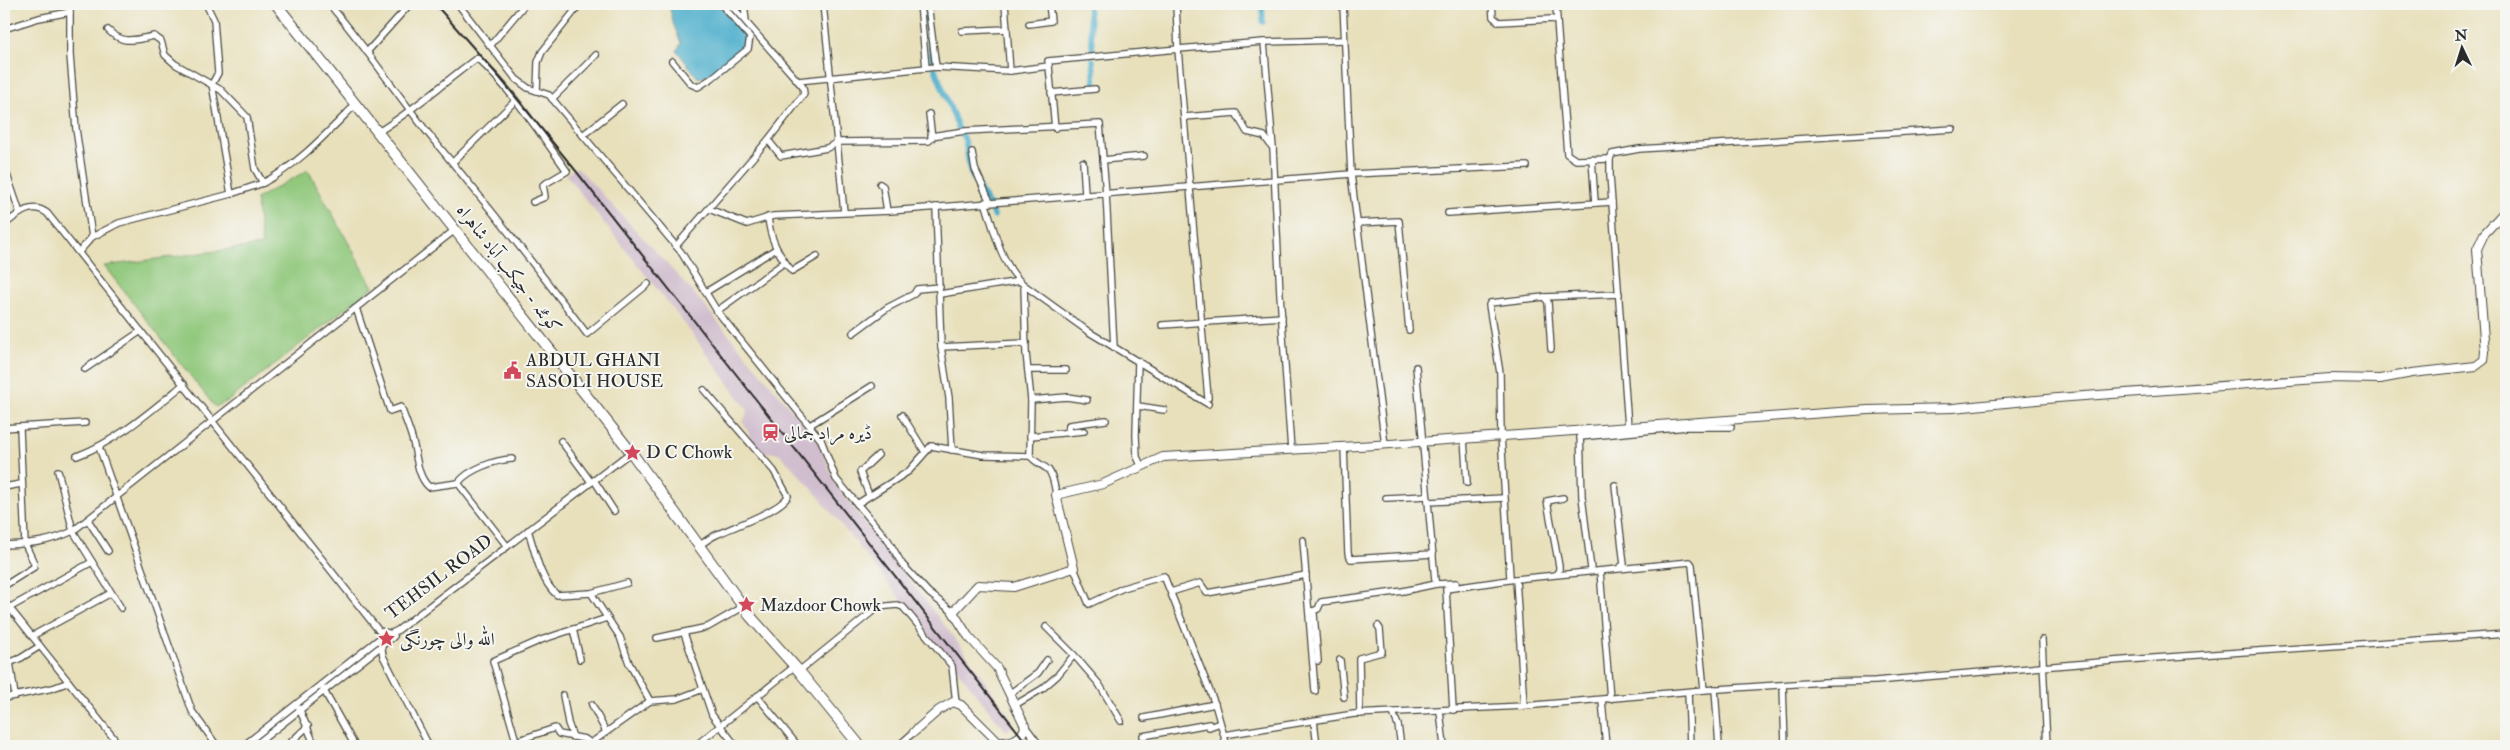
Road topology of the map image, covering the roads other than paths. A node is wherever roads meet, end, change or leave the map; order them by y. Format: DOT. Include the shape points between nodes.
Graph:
graph roads {
  1 [pos="70,4"];
  2 [pos="206,4"];
  3 [pos="276,4"];
  4 [pos="329,4"];
  5 [pos="410,4"];
  6 [pos="458,4"];
  7 [pos="525,4"];
  8 [pos="580,4"];
  9 [pos="721,4"];
  10 [pos="730,4"];
  11 [pos="744,4"];
  12 [pos="823,4"];
  13 [pos="920,4"];
  14 [pos="928,4"];
  15 [pos="1005,4"];
  16 [pos="1049,4"];
  17 [pos="1176,4"];
  18 [pos="1343,4"];
  19 [pos="1492,4"];
  20 [pos="1556,4"];
  21 [pos="70,12"];
  22 [pos="1557,21"];
  23 [pos="746,22"];
  24 [pos="1029,24"];
  25 [pos="4,28"];
  26 [pos="1007,29"];
  27 [pos="108,30"];
  28 [pos="962,31"];
  29 [pos="1344,40"];
  30 [pos="1264,42"];
  31 [pos="490,46"];
  32 [pos="1178,49"];
  33 [pos="367,52"];
  34 [pos="596,56"];
  35 [pos="672,61"];
  36 [pos="1049,66"];
  37 [pos="936,67"];
  38 [pos="926,68"];
  39 [pos="1010,71"];
  40 [pos="832,76"];
  41 [pos="798,81"];
  42 [pos="212,84"];
  43 [pos="1095,89"];
  44 [pos="537,91"];
  45 [pos="1052,93"];
  46 [pos="552,99"];
  47 [pos="516,101"];
  48 [pos="356,104"];
  49 [pos="622,104"];
  50 [pos="411,109"];
  51 [pos="929,114"];
  52 [pos="1184,117"];
  53 [pos="1055,128"];
  54 [pos="1953,129"];
  55 [pos="378,132"];
  56 [pos="583,135"];
  57 [pos="932,136"];
  58 [pos="768,140"];
  59 [pos="838,142"];
  60 [pos="1273,148"];
  61 [pos="972,152"];
  62 [pos="1144,156"];
  63 [pos="1592,159"];
  64 [pos="1610,159"];
  65 [pos="1103,160"];
  66 [pos="453,162"];
  67 [pos="1083,162"];
  68 [pos="4,166"];
  69 [pos="1527,166"];
  70 [pos="1351,174"];
  71 [pos="1275,181"];
  72 [pos="263,184"];
  73 [pos="880,184"];
  74 [pos="1190,186"];
  75 [pos="1106,193"];
  76 [pos="231,194"];
  77 [pos="1085,194"];
  78 [pos="533,202"];
  79 [pos="988,202"];
  80 [pos="1612,202"];
  81 [pos="1595,203"];
  82 [pos="936,207"];
  83 [pos="709,210"];
  84 [pos="2506,210"];
  85 [pos="887,211"];
  86 [pos="844,212"];
  87 [pos="20,213"];
  88 [pos="1448,213"];
  89 [pos="768,217"];
  90 [pos="1357,223"];
  91 [pos="4,225"];
  92 [pos="456,229"];
  93 [pos="92,237"];
  94 [pos="676,246"];
  95 [pos="776,249"];
  96 [pos="79,252"];
  97 [pos="817,256"];
  98 [pos="784,262"];
  99 [pos="1022,283"];
  100 [pos="648,284"];
  101 [pos="940,287"];
  102 [pos="706,292"];
  103 [pos="940,294"];
  104 [pos="1619,294"];
  105 [pos="1544,297"];
  106 [pos="356,308"];
  107 [pos="717,311"];
  108 [pos="1282,317"];
  109 [pos="1201,323"];
  110 [pos="1162,325"];
  111 [pos="1409,330"];
  112 [pos="141,331"];
  113 [pos="852,333"];
  114 [pos="1026,343"];
  115 [pos="941,347"];
  116 [pos="1114,347"];
  117 [pos="1551,349"];
  118 [pos="1138,361"];
  119 [pos="1416,367"];
  120 [pos="85,369"];
  121 [pos="1028,370"];
  122 [pos="1066,370"];
  123 [pos="184,384"];
  124 [pos="872,386"];
  125 [pos="704,390"];
  126 [pos="1031,400"];
  127 [pos="1087,400"];
  128 [pos="1138,406"];
  129 [pos="1164,410"];
  130 [pos="902,415"];
  131 [pos="1106,420"];
  132 [pos="213,421"];
  133 [pos="85,423"];
  134 [pos="810,425"];
  135 [pos="18,427"];
  136 [pos="1628,427"];
  137 [pos="1731,427"];
  138 [pos="4,428"];
  139 [pos="1084,431"];
  140 [pos="1068,433"];
  141 [pos="1579,434"];
  142 [pos="1030,436"];
  143 [pos="1501,436"];
  144 [pos="1464,439"];
  145 [pos="561,441"];
  146 [pos="1424,442"];
  147 [pos="1385,444"];
  148 [pos="99,447"];
  149 [pos="1344,447"];
  150 [pos="952,450"];
  151 [pos="1291,450"];
  152 [pos="631,452"];
  153 [pos="924,452"];
  154 [pos="878,455"];
  155 [pos="76,456"];
  156 [pos="1030,456"];
  157 [pos="512,459"];
  158 [pos="1142,465"];
  159 [pos="58,471"];
  160 [pos="593,481"];
  161 [pos="1467,483"];
  162 [pos="21,484"];
  163 [pos="458,484"];
  164 [pos="1615,485"];
  165 [pos="4,487"];
  166 [pos="869,495"];
  167 [pos="1056,495"];
  168 [pos="118,497"];
  169 [pos="1386,498"];
  170 [pos="1504,498"];
  171 [pos="1563,498"];
  172 [pos="1427,499"];
  173 [pos="857,504"];
  174 [pos="614,512"];
  175 [pos="88,520"];
  176 [pos="528,530"];
  177 [pos="73,531"];
  178 [pos="1303,540"];
  179 [pos="25,544"];
  180 [pos="4,545"];
  181 [pos="507,546"];
  182 [pos="698,547"];
  183 [pos="108,551"];
  184 [pos="1433,554"];
  185 [pos="92,562"];
  186 [pos="1074,568"];
  187 [pos="1591,569"];
  188 [pos="1600,571"];
  189 [pos="1557,572"];
  190 [pos="1306,575"];
  191 [pos="1513,578"];
  192 [pos="627,583"];
  193 [pos="1436,584"];
  194 [pos="4,586"];
  195 [pos="1171,592"];
  196 [pos="111,593"];
  197 [pos="591,594"];
  198 [pos="4,601"];
  199 [pos="743,607"];
  200 [pos="9,608"];
  201 [pos="120,608"];
  202 [pos="952,612"];
  203 [pos="1311,612"];
  204 [pos="607,618"];
  205 [pos="1378,626"];
  206 [pos="1046,627"];
  207 [pos="573,629"];
  208 [pos="380,631"];
  209 [pos="684,633"];
  210 [pos="2506,634"];
  211 [pos="32,636"];
  212 [pos="390,636"];
  213 [pos="657,638"];
  214 [pos="2042,640"];
  215 [pos="381,642"];
  216 [pos="40,646"];
  217 [pos="1074,655"];
  218 [pos="580,658"];
  219 [pos="1047,660"];
  220 [pos="1340,660"];
  221 [pos="1318,661"];
  222 [pos="7,664"];
  223 [pos="2043,667"];
  224 [pos="797,668"];
  225 [pos="69,682"];
  226 [pos="1783,685"];
  227 [pos="322,688"];
  228 [pos="704,689"];
  229 [pos="1704,690"];
  230 [pos="1715,690"];
  231 [pos="1315,691"];
  232 [pos="1688,692"];
  233 [pos="1010,694"];
  234 [pos="563,695"];
  235 [pos="15,696"];
  236 [pos="757,696"];
  237 [pos="1344,697"];
  238 [pos="4,698"];
  239 [pos="1610,699"];
  240 [pos="1602,700"];
  241 [pos="650,701"];
  242 [pos="956,702"];
  243 [pos="1215,704"];
  244 [pos="592,705"];
  245 [pos="1015,705"];
  246 [pos="1524,706"];
  247 [pos="298,707"];
  248 [pos="1453,710"];
  249 [pos="1440,711"];
  250 [pos="1393,713"];
  251 [pos="1360,714"];
  252 [pos="1144,718"];
  253 [pos="1121,721"];
  254 [pos="1314,721"];
  255 [pos="1220,723"];
  256 [pos="721,725"];
  257 [pos="308,726"];
  258 [pos="1025,726"];
  259 [pos="606,732"];
  260 [pos="914,732"];
  261 [pos="1224,735"];
  262 [pos="1143,736"];
  263 [pos="573,737"];
  264 [pos="592,744"];
  265 [pos="1013,744"];
  266 [pos="120,746"];
  267 [pos="217,746"];
  268 [pos="243,746"];
  269 [pos="254,746"];
  270 [pos="287,746"];
  271 [pos="316,746"];
  272 [pos="355,746"];
  273 [pos="429,746"];
  274 [pos="695,746"];
  275 [pos="736,746"];
  276 [pos="798,746"];
  277 [pos="860,746"];
  278 [pos="898,746"];
  279 [pos="1040,746"];
  280 [pos="1225,746"];
  281 [pos="1317,746"];
  282 [pos="1401,746"];
  283 [pos="1444,746"];
  284 [pos="1606,746"];
  285 [pos="1690,746"];
  286 [pos="1719,746"];
  287 [pos="1785,746"];
  288 [pos="2047,746"];
  1 -- 21 [label="street"];
  2 -- 42 [label="street" via="214,20 216,46 218,73"];
  3 -- 48 [label="highway, کوئٹہ - جیکب آباد شاہراہ"];
  4 -- 33 [label="street"];
  5 -- 33 [label="street"];
  6 -- 31 [label="street"];
  7 -- 31 [label="street"];
  8 -- 44 [label="street" via="542,52 538,62"];
  9 -- 35 [label="street" via="750,37 748,49 698,87 691,84"];
  10 -- 23 [label="street"];
  11 -- 23 [label="street"];
  12 -- 40 [label="street"];
  13 -- 38 [label="street"];
  14 -- 37 [label="street"];
  15 -- 26 [label="street"];
  16 -- 24 [label="street" via="1051,21"];
  17 -- 32 [label="street"];
  18 -- 29 [label="street"];
  19 -- 22 [label="street" via="1493,17 1499,22"];
  20 -- 22 [label="street"];
  21 -- 25 [label="street"];
  21 -- 93 [label="street" via="76,129"];
  22 -- 63 [label="street" via="1566,151 1572,160"];
  23 -- 41 [label="street"];
  26 -- 28 [label="street"];
  26 -- 39 [label="street"];
  27 -- 42 [label="street" via="117,39 129,41 154,36 161,41 165,55 175,64"];
  29 -- 30 [label="street"];
  29 -- 70 [label="street"];
  30 -- 32 [label="street"];
  30 -- 60 [label="street"];
  31 -- 44 [label="street" via="516,79"];
  32 -- 36 [label="street" via="1048,61"];
  32 -- 52 [label="street"];
  33 -- 50 [label="street"];
  34 -- 46 [label="street"];
  36 -- 39 [label="street"];
  36 -- 45 [label="street"];
  37 -- 38 [label="street"];
  37 -- 39 [label="street"];
  38 -- 40 [label="street"];
  40 -- 41 [label="street"];
  40 -- 59 [label="street"];
  41 -- 58 [label="street" via="804,94"];
  42 -- 72 [label="street" via="247,117 255,169"];
  42 -- 76 [label="street"];
  43 -- 45 [label="street"];
  44 -- 46 [label="street"];
  45 -- 53 [label="street"];
  46 -- 56 [label="street"];
  47 -- 50 [label="street" via="477,58 436,88 426,101"];
  47 -- 66 [label="street"];
  47 -- 78 [label="street" via="567,171 543,185 545,197"];
  48 -- 55 [label="highway, کوئٹہ - جیکب آباد شاہراہ"];
  48 -- 72 [label="street" via="303,156"];
  49 -- 56 [label="street"];
  50 -- 55 [label="street"];
  50 -- 66 [label="street"];
  51 -- 57 [label="street"];
  52 -- 60 [label="street" via="1236,112 1247,132 1264,136"];
  52 -- 74 [label="street"];
  53 -- 57 [label="street" via="965,131"];
  53 -- 65 [label="street" via="1100,124"];
  54 -- 64 [label="street" via="1639,149 1612,154"];
  55 -- 92 [label="highway, کوئٹہ - جیکب آباد شاہراہ"];
  56 -- 94 [label="street"];
  57 -- 59 [label="street" via="929,141"];
  58 -- 59 [label="street" via="781,156 827,148"];
  58 -- 83 [label="street"];
  59 -- 86 [label="street"];
  60 -- 71 [label="street"];
  61 -- 79 [label="street"];
  62 -- 65 [label="street"];
  63 -- 64 [label="street"];
  63 -- 81 [label="street"];
  64 -- 80 [label="street"];
  65 -- 75 [label="street"];
  66 -- 100 [label="street" via="587,334"];
  67 -- 77 [label="street"];
  68 -- 87 [label="street"];
  69 -- 70 [label="street"];
  70 -- 71 [label="street"];
  70 -- 90 [label="street"];
  71 -- 74 [label="street"];
  71 -- 108 [label="street"];
  72 -- 76 [label="street"];
  73 -- 85 [label="street" via="884,186"];
  74 -- 75 [label="street"];
  74 -- 109 [label="street"];
  75 -- 77 [label="street"];
  75 -- 116 [label="street"];
  76 -- 93 [label="street" via="119,223"];
  77 -- 79 [label="street"];
  79 -- 82 [label="street"];
  79 -- 99 [label="street" via="1001,252"];
  80 -- 81 [label="street"];
  80 -- 104 [label="street"];
  81 -- 88 [label="street"];
  82 -- 85 [label="street"];
  82 -- 101 [label="street"];
  83 -- 89 [label="street" via="747,224"];
  83 -- 94 [label="street"];
  84 -- 136 [label="street" via="2484,234 2477,250 2485,352 2484,360 2476,366 2380,379 2330,378 1953,408 1868,410"];
  85 -- 86 [label="street"];
  86 -- 89 [label="street"];
  87 -- 91 [label="street"];
  87 -- 96 [label="street" via="40,208"];
  89 -- 95 [label="street"];
  90 -- 111 [label="street" via="1399,221"];
  90 -- 147 [label="street"];
  92 -- 106 [label="street"];
  92 -- 152 [label="highway, کوئٹہ - جیکب آباد شاہراہ"];
  93 -- 96 [label="street"];
  94 -- 102 [label="street"];
  95 -- 98 [label="street"];
  95 -- 102 [label="street"];
  96 -- 112 [label="street"];
  97 -- 98 [label="street" via="792,271"];
  98 -- 107 [label="street"];
  99 -- 103 [label="street"];
  99 -- 114 [label="street"];
  99 -- 116 [label="street"];
  101 -- 103 [label="street"];
  101 -- 113 [label="street" via="917,289"];
  102 -- 107 [label="street"];
  103 -- 115 [label="street"];
  104 -- 105 [label="street"];
  104 -- 136 [label="street"];
  105 -- 117 [label="street" via="1548,302"];
  105 -- 143 [label="street" via="1489,305 1500,373"];
  106 -- 132 [label="street"];
  106 -- 163 [label="street" via="390,411 401,407 426,484 430,487"];
  107 -- 134 [label="street"];
  108 -- 109 [label="street"];
  108 -- 151 [label="street"];
  109 -- 110 [label="street"];
  109 -- 118 [label="street" via="1208,401"];
  112 -- 120 [label="street"];
  112 -- 123 [label="street"];
  114 -- 115 [label="street"];
  114 -- 121 [label="street"];
  115 -- 150 [label="street" via="949,398"];
  116 -- 118 [label="street"];
  118 -- 128 [label="street"];
  119 -- 146 [label="street"];
  121 -- 122 [label="street"];
  121 -- 126 [label="street"];
  123 -- 132 [label="street"];
  123 -- 148 [label="street"];
  124 -- 134 [label="street"];
  125 -- 182 [label="street" via="774,471 788,496 771,509"];
  126 -- 127 [label="street" via="1067,397"];
  126 -- 142 [label="street"];
  128 -- 129 [label="street"];
  128 -- 158 [label="street" via="1137,457"];
  130 -- 153 [label="street"];
  131 -- 140 [label="street" via="1069,425"];
  132 -- 168 [label="street"];
  132 -- 208 [label="street"];
  133 -- 135 [label="street"];
  134 -- 173 [label="street" via="821,440 836,479"];
  135 -- 138 [label="street"];
  135 -- 162 [label="street"];
  136 -- 141 [label="street"];
  137 -- 141 [label="street"];
  139 -- 140 [label="street"];
  140 -- 142 [label="street"];
  141 -- 143 [label="street"];
  141 -- 187 [label="street" via="1582,497"];
  142 -- 156 [label="street"];
  143 -- 144 [label="street"];
  143 -- 170 [label="street"];
  144 -- 146 [label="street"];
  144 -- 161 [label="street"];
  145 -- 160 [label="street"];
  146 -- 147 [label="street"];
  146 -- 172 [label="street"];
  147 -- 149 [label="street"];
  148 -- 155 [label="street"];
  148 -- 168 [label="street"];
  149 -- 151 [label="street"];
  149 -- 184 [label="street" via="1348,554 1351,559"];
  150 -- 153 [label="street" via="931,446"];
  150 -- 156 [label="street" via="984,455"];
  151 -- 158 [label="street" via="1163,457"];
  152 -- 160 [label="street, TEHSIL ROAD"];
  152 -- 182 [label="highway, کوئٹہ - جیکب آباد شاہراہ"];
  153 -- 166 [label="street" via="909,471"];
  154 -- 166 [label="street" via="859,474"];
  156 -- 167 [label="street" via="1050,472"];
  157 -- 163 [label="street" via="476,470 464,476"];
  158 -- 167 [label="street" via="1104,484"];
  159 -- 177 [label="street"];
  160 -- 174 [label="street"];
  160 -- 176 [label="street, TEHSIL ROAD"];
  162 -- 165 [label="street"];
  162 -- 179 [label="street"];
  163 -- 181 [label="street"];
  164 -- 187 [label="street" via="1624,567"];
  166 -- 173 [label="street"];
  167 -- 186 [label="street"];
  168 -- 175 [label="street"];
  168 -- 267 [label="street" via="192,711"];
  169 -- 172 [label="street"];
  170 -- 172 [label="street"];
  170 -- 191 [label="street"];
  171 -- 189 [label="street" via="1547,501 1560,570"];
  172 -- 184 [label="street"];
  173 -- 202 [label="street" via="888,540 902,564"];
  175 -- 177 [label="street"];
  175 -- 183 [label="street"];
  176 -- 181 [label="street, TEHSIL ROAD"];
  176 -- 197 [label="street" via="551,590 566,596"];
  177 -- 179 [label="street" via="56,539"];
  177 -- 185 [label="street"];
  178 -- 190 [label="street"];
  179 -- 180 [label="street"];
  179 -- 194 [label="street" via="34,568"];
  181 -- 212 [label="street, TEHSIL ROAD"];
  182 -- 199 [label="highway, کوئٹہ - جیکب آباد شاہراہ"];
  184 -- 193 [label="street"];
  185 -- 196 [label="street"];
  185 -- 200 [label="street"];
  186 -- 195 [label="street" via="1089,604 1123,588 1164,576"];
  186 -- 202 [label="street" via="1014,587 978,585"];
  187 -- 189 [label="street"];
  188 -- 191 [label="street"];
  188 -- 229 [label="street" via="1691,564"];
  188 -- 239 [label="street"];
  189 -- 191 [label="street"];
  190 -- 195 [label="street" via="1206,593 1200,583"];
  190 -- 203 [label="street"];
  191 -- 193 [label="street"];
  191 -- 246 [label="street"];
  191 -- 248 [label="street" via="1446,589"];
  192 -- 197 [label="street"];
  193 -- 203 [label="street" via="1321,602 1318,609"];
  195 -- 243 [label="street"];
  196 -- 201 [label="street"];
  196 -- 211 [label="street"];
  197 -- 204 [label="street"];
  198 -- 200 [label="street"];
  199 -- 209 [label="street" via="708,627"];
  199 -- 224 [label="highway, کوئٹہ - جیکب آباد شاہراہ"];
  200 -- 211 [label="street"];
  202 -- 233 [label="street" via="968,636 993,662"];
  203 -- 221 [label="street" via="1314,614"];
  203 -- 231 [label="street" via="1308,626"];
  204 -- 207 [label="street"];
  204 -- 241 [label="street" via="620,637 629,663"];
  205 -- 251 [label="street" via="1382,652 1359,658"];
  206 -- 217 [label="street"];
  207 -- 218 [label="street"];
  207 -- 263 [label="street" via="493,662 516,741 555,728 559,734"];
  208 -- 212 [label="street"];
  208 -- 215 [label="street"];
  209 -- 213 [label="street"];
  209 -- 228 [label="street"];
  210 -- 223 [label="street"];
  211 -- 216 [label="street"];
  212 -- 215 [label="street, TEHSIL ROAD"];
  214 -- 223 [label="street"];
  215 -- 227 [label="street, TEHSIL ROAD"];
  215 -- 273 [label="street" via="384,656"];
  216 -- 222 [label="street"];
  216 -- 225 [label="street"];
  217 -- 245 [label="street" via="1057,676"];
  217 -- 253 [label="street" via="1099,684"];
  219 -- 233 [label="street" via="1038,673"];
  220 -- 237 [label="street"];
  222 -- 235 [label="street"];
  223 -- 226 [label="street"];
  223 -- 288 [label="street"];
  224 -- 236 [label="street"];
  224 -- 242 [label="street" via="878,607 897,605 903,607 952,666"];
  224 -- 277 [label="highway, کوئٹہ - جیکب آباد شاہراہ"];
  225 -- 235 [label="street"];
  225 -- 266 [label="street"];
  226 -- 230 [label="street"];
  226 -- 287 [label="street"];
  227 -- 247 [label="street, TEHSIL ROAD"];
  227 -- 272 [label="street"];
  228 -- 241 [label="street" via="676,699"];
  228 -- 256 [label="street" via="712,714"];
  229 -- 230 [label="street"];
  229 -- 232 [label="street"];
  230 -- 286 [label="street"];
  232 -- 239 [label="street"];
  232 -- 285 [label="street"];
  233 -- 245 [label="street"];
  234 -- 263 [label="street"];
  235 -- 238 [label="street"];
  236 -- 256 [label="street"];
  236 -- 276 [label="street"];
  239 -- 240 [label="street"];
  240 -- 246 [label="street"];
  240 -- 284 [label="street"];
  241 -- 259 [label="street"];
  242 -- 260 [label="street" via="939,710"];
  242 -- 265 [label="street" via="994,740"];
  243 -- 252 [label="street"];
  243 -- 255 [label="street"];
  244 -- 259 [label="street"];
  245 -- 258 [label="street"];
  246 -- 248 [label="street"];
  247 -- 257 [label="street"];
  247 -- 268 [label="street"];
  247 -- 269 [label="street"];
  248 -- 249 [label="street"];
  249 -- 250 [label="street"];
  249 -- 283 [label="street"];
  250 -- 251 [label="street"];
  250 -- 282 [label="street"];
  251 -- 254 [label="street"];
  254 -- 261 [label="street"];
  254 -- 281 [label="street"];
  255 -- 261 [label="street"];
  255 -- 262 [label="street"];
  256 -- 274 [label="street"];
  256 -- 275 [label="street"];
  257 -- 270 [label="street"];
  257 -- 271 [label="street"];
  258 -- 265 [label="street"];
  258 -- 279 [label="street"];
  259 -- 264 [label="street"];
  260 -- 278 [label="street"];
  261 -- 280 [label="street"];
  263 -- 264 [label="street"];
}
